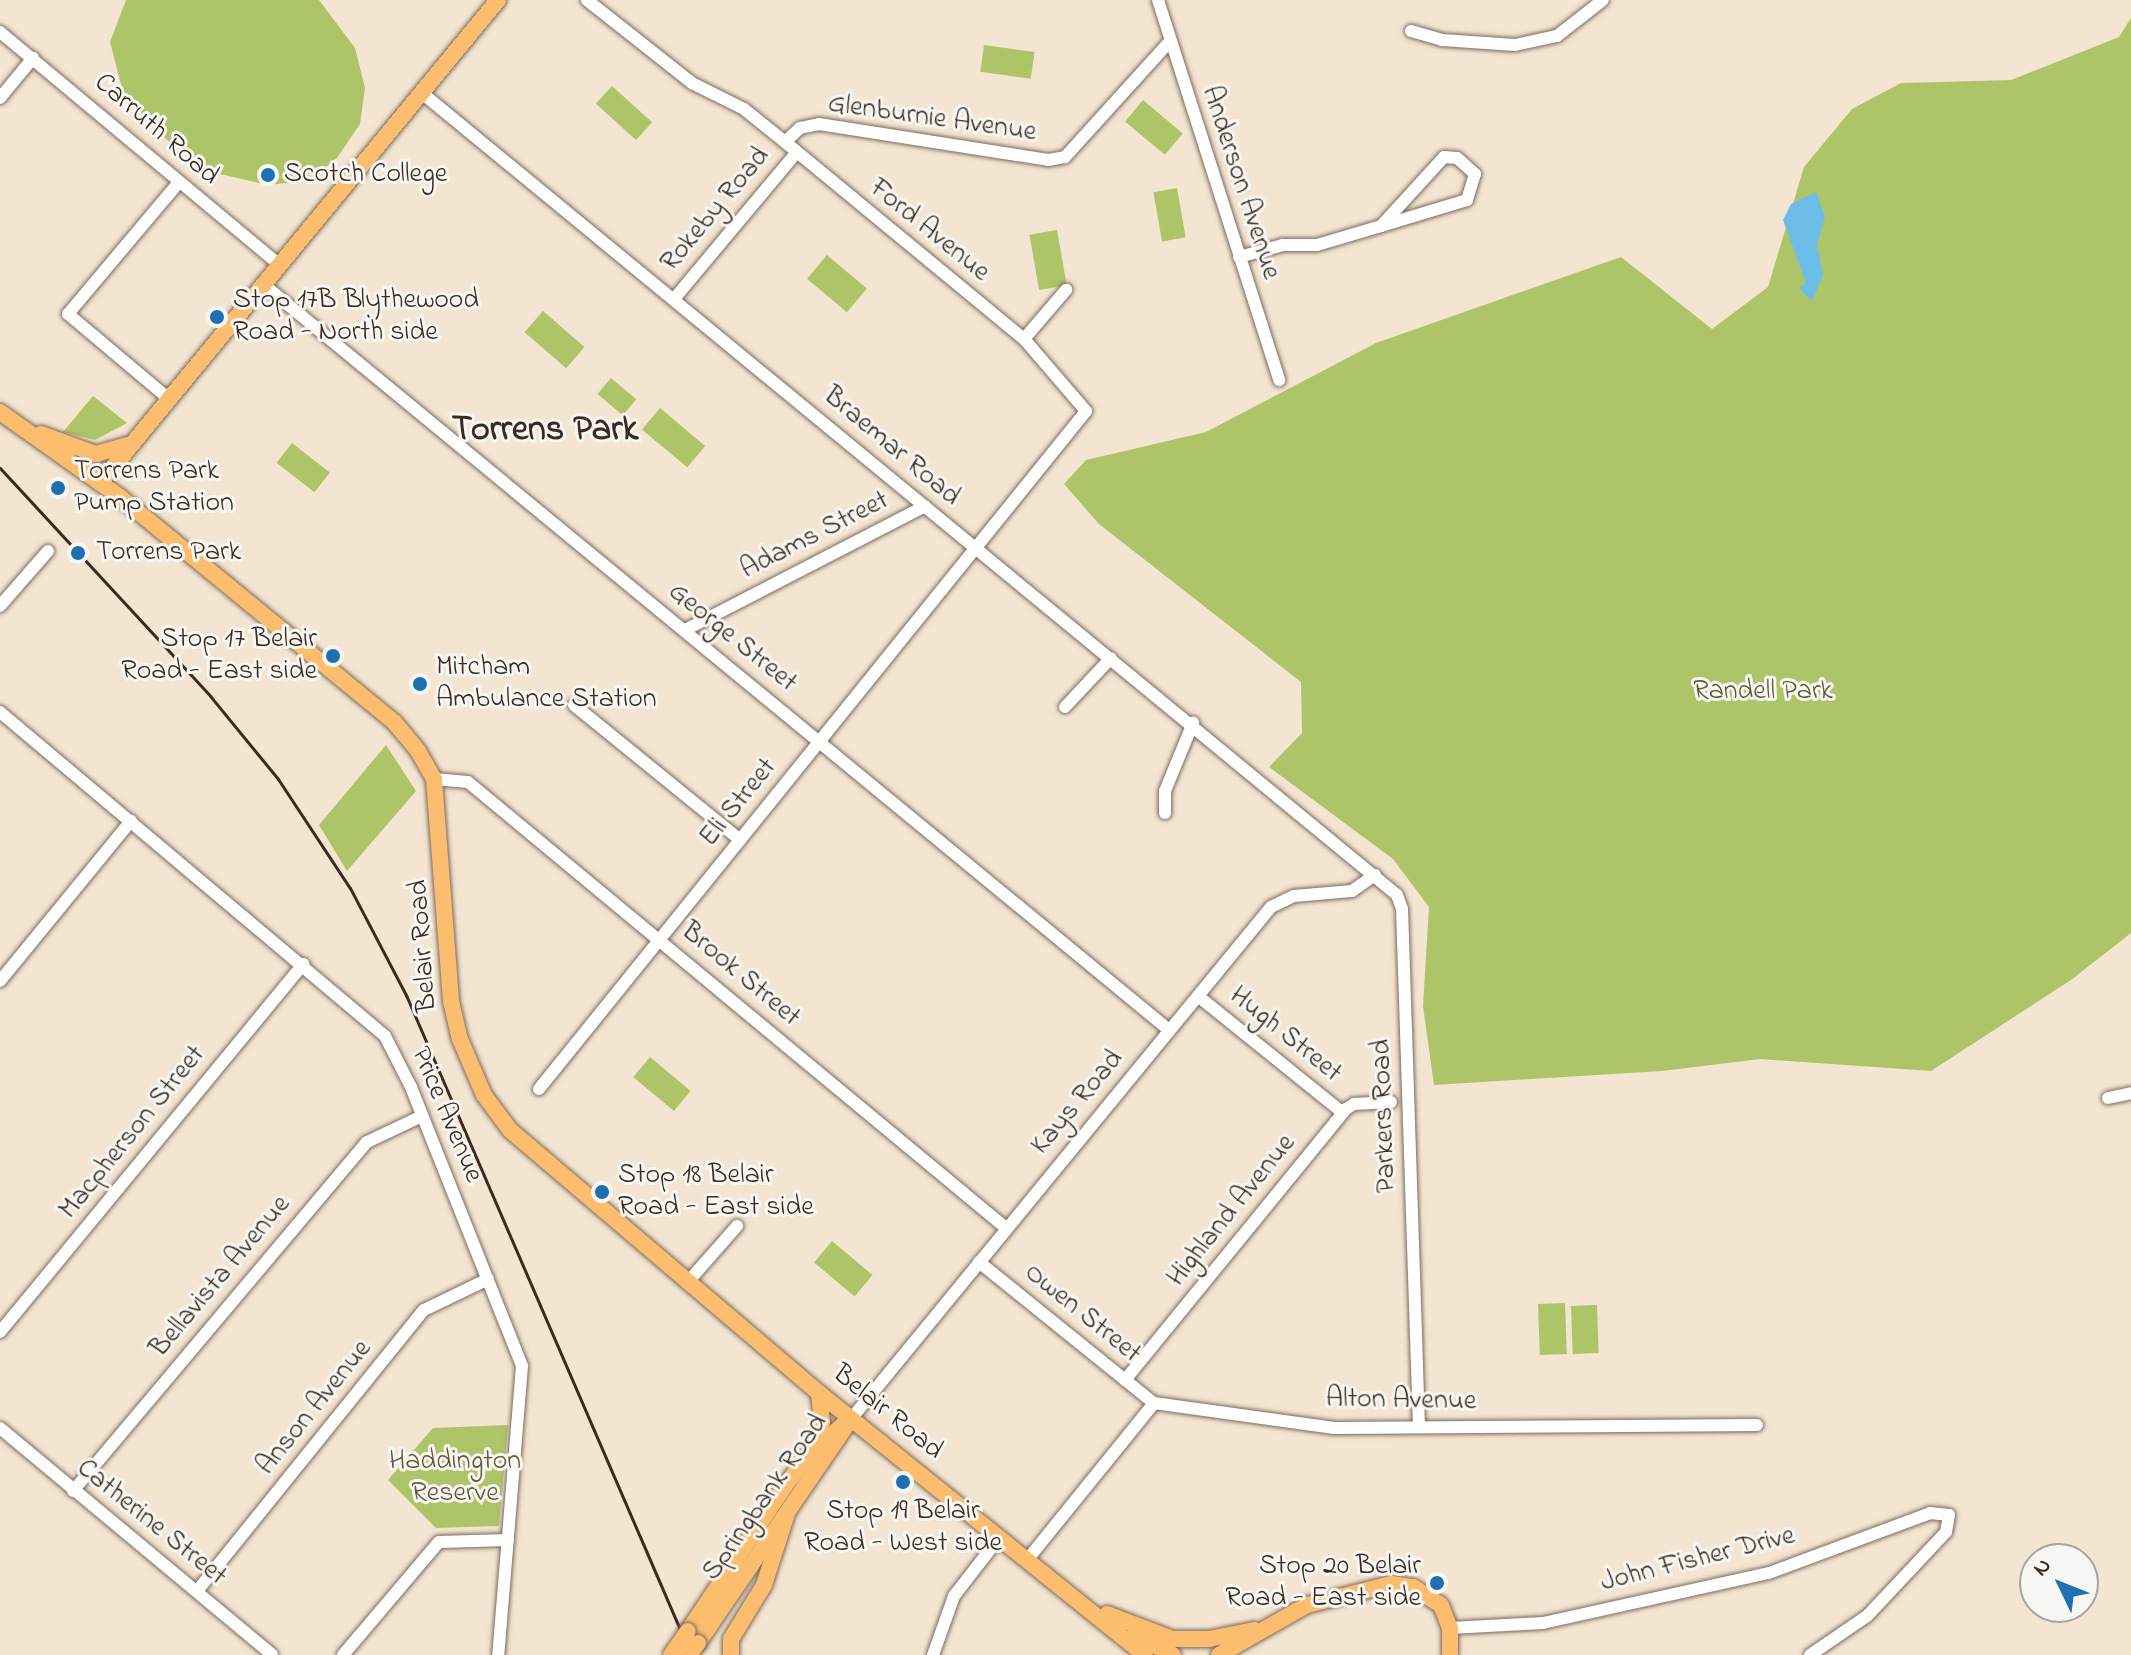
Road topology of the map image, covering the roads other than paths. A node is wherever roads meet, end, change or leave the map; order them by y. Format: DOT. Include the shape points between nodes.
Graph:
graph roads {
  1 [pos="498,0"];
  2 [pos="587,0"];
  3 [pos="1158,0"];
  4 [pos="1603,0"];
  5 [pos="1411,31"];
  6 [pos="0,32"];
  7 [pos="1170,41"];
  8 [pos="33,58"];
  9 [pos="422,93"];
  10 [pos="0,98"];
  11 [pos="785,142"];
  12 [pos="796,153"];
  13 [pos="179,182"];
  14 [pos="1381,226"];
  15 [pos="1239,257"];
  16 [pos="280,265"];
  17 [pos="264,285"];
  18 [pos="1066,290"];
  19 [pos="674,299"];
  20 [pos="1024,339"];
  21 [pos="1279,380"];
  22 [pos="169,399"];
  23 [pos="0,412"];
  24 [pos="21,426"];
  25 [pos="139,438"];
  26 [pos="100,483"];
  27 [pos="925,506"];
  28 [pos="976,548"];
  29 [pos="48,551"];
  30 [pos="0,606"];
  31 [pos="685,630"];
  32 [pos="1111,658"];
  33 [pos="574,705"];
  34 [pos="1065,707"];
  35 [pos="0,712"];
  36 [pos="1193,723"];
  37 [pos="820,741"];
  38 [pos="434,779"];
  39 [pos="1165,813"];
  40 [pos="131,821"];
  41 [pos="1331,836"];
  42 [pos="740,840"];
  43 [pos="1375,875"];
  44 [pos="660,939"];
  45 [pos="0,956"];
  46 [pos="303,964"];
  47 [pos="12,966"];
  48 [pos="0,981"];
  49 [pos="1198,996"];
  50 [pos="1169,1030"];
  51 [pos="539,1089"];
  52 [pos="2131,1093"];
  53 [pos="2108,1098"];
  54 [pos="1391,1102"];
  55 [pos="1342,1112"];
  56 [pos="422,1116"];
  57 [pos="737,1226"];
  58 [pos="1006,1228"];
  59 [pos="979,1262"];
  60 [pos="488,1279"];
  61 [pos="687,1283"];
  62 [pos="0,1332"];
  63 [pos="1125,1380"];
  64 [pos="819,1393"];
  65 [pos="1154,1403"];
  66 [pos="851,1419"];
  67 [pos="1757,1425"];
  68 [pos="1419,1426"];
  69 [pos="0,1428"];
  70 [pos="806,1458"];
  71 [pos="73,1491"];
  72 [pos="788,1509"];
  73 [pos="999,1538"];
  74 [pos="508,1540"];
  75 [pos="1027,1560"];
  76 [pos="197,1591"];
  77 [pos="1071,1595"];
  78 [pos="744,1614"];
  79 [pos="717,1615"];
  80 [pos="1119,1621"];
  81 [pos="1267,1627"];
  82 [pos="1450,1628"];
  83 [pos="692,1643"];
  84 [pos="258,1644"];
  85 [pos="249,1655"];
  86 [pos="272,1655"];
  87 [pos="343,1655"];
  88 [pos="498,1655"];
  89 [pos="671,1655"];
  90 [pos="731,1655"];
  91 [pos="933,1655"];
  92 [pos="1145,1655"];
  93 [pos="1173,1655"];
  94 [pos="1219,1655"];
  95 [pos="1450,1655"];
  96 [pos="1810,1655"];
  1 -- 9 [label="main road"];
  2 -- 11 [label="street, Ford Avenue" via="692,83 744,109"];
  3 -- 7 [label="street, Anderson Avenue"];
  4 -- 5 [label="street" via="1557,36 1515,45 1442,40"];
  6 -- 8 [label="street, Carruth Road"];
  7 -- 11 [label="street, Glenburnie Avenue" via="1065,157 1048,160 819,124 800,128"];
  7 -- 15 [label="street, Anderson Avenue"];
  8 -- 10 [label="street"];
  8 -- 13 [label="street, Carruth Road"];
  9 -- 16 [label="main road"];
  9 -- 19 [label="street, Braemar Road"];
  11 -- 12 [label="street, Ford Avenue"];
  12 -- 19 [label="street, Rokeby Road"];
  12 -- 20 [label="street, Ford Avenue"];
  13 -- 16 [label="street, Carruth Road"];
  13 -- 22 [label="street" via="68,314"];
  14 -- 14 [label="street" via="1444,157 1457,158 1475,174 1467,200"];
  14 -- 15 [label="street" via="1317,245 1283,245"];
  15 -- 21 [label="street, Anderson Avenue"];
  16 -- 17 [label="main road"];
  17 -- 22 [label="main road"];
  17 -- 31 [label="street, George Street"];
  18 -- 20 [label="street"];
  19 -- 27 [label="street, Braemar Road"];
  20 -- 28 [label="street, Ford Avenue" via="1086,411"];
  22 -- 25 [label="main road"];
  23 -- 24 [label="main road"];
  24 -- 25 [label="main road" via="96,454 108,455"];
  24 -- 26 [label="main road"];
  25 -- 26 [label="main road"];
  26 -- 38 [label="main road" via="394,722"];
  27 -- 28 [label="street, Braemar Road"];
  27 -- 31 [label="street, Adams Street"];
  28 -- 32 [label="street, Braemar Road"];
  28 -- 37 [label="street, Eli Street"];
  29 -- 30 [label="street"];
  31 -- 37 [label="street, George Street"];
  32 -- 34 [label="street"];
  32 -- 36 [label="street, Braemar Road"];
  33 -- 42 [label="street"];
  35 -- 40 [label="street, Price Avenue"];
  36 -- 39 [label="street" via="1165,791"];
  36 -- 41 [label="street, Braemar Road"];
  37 -- 42 [label="street, Eli Street"];
  37 -- 50 [label="street, George Street"];
  38 -- 44 [label="street, Brook Street" via="468,782"];
  38 -- 61 [label="main road, Belair Road" via="451,1001 477,1081 510,1130"];
  40 -- 46 [label="street, Price Avenue"];
  40 -- 47 [label="street"];
  41 -- 43 [label="street, Parkers Road"];
  42 -- 44 [label="street, Eli Street"];
  43 -- 49 [label="street, Kays Road" via="1352,891 1281,899"];
  43 -- 68 [label="street, Parkers Road" via="1397,895 1402,909"];
  44 -- 51 [label="street, Eli Street"];
  44 -- 58 [label="street, Brook Street"];
  45 -- 47 [label="street"];
  46 -- 56 [label="street, Price Avenue" via="385,1036"];
  46 -- 62 [label="street, Macpherson Street"];
  47 -- 48 [label="street"];
  49 -- 50 [label="street, Kays Road"];
  49 -- 55 [label="street, Hugh Street"];
  50 -- 58 [label="street, Kays Road"];
  52 -- 53 [label="street"];
  54 -- 55 [label="street" via="1354,1104"];
  55 -- 63 [label="street, Highland Avenue"];
  56 -- 60 [label="street, Price Avenue"];
  56 -- 71 [label="street, Bellavista Avenue" via="367,1142"];
  57 -- 61 [label="street"];
  58 -- 59 [label="street, Kays Road"];
  59 -- 63 [label="street, Owen Street"];
  59 -- 66 [label="street, Kays Road"];
  60 -- 74 [label="street, Price Avenue" via="522,1366"];
  60 -- 76 [label="street, Anson Avenue" via="424,1310"];
  61 -- 64 [label="main road, Belair Road"];
  63 -- 65 [label="street, Owen Street"];
  64 -- 66 [label="main road, Belair Road"];
  64 -- 70 [label="main road" via="822,1422"];
  65 -- 68 [label="street, Alton Avenue" via="1334,1428"];
  65 -- 75 [label="street"];
  66 -- 70 [label="main road, Springbank Road"];
  66 -- 72 [label="main road, Springbank Road"];
  66 -- 73 [label="main road, Belair Road"];
  67 -- 68 [label="street, Alton Avenue"];
  69 -- 71 [label="street, Catherine Street"];
  70 -- 83 [label="main road, Springbank Road"];
  71 -- 76 [label="street, Catherine Street"];
  72 -- 78 [label="main road" via="764,1585"];
  72 -- 79 [label="main road, Springbank Road"];
  73 -- 75 [label="main road, Belair Road"];
  73 -- 91 [label="street" via="954,1596"];
  74 -- 87 [label="street" via="439,1542"];
  74 -- 88 [label="street, Price Avenue"];
  75 -- 77 [label="main road, Belair Road"];
  76 -- 84 [label="street, Catherine Street"];
  77 -- 80 [label="main road, Belair Road"];
  77 -- 92 [label="main road, Belair Road"];
  78 -- 79 [label="main road"];
  78 -- 90 [label="main road" via="731,1639"];
  79 -- 83 [label="main road, Springbank Road"];
  80 -- 81 [label="main road, Belair Road" via="1158,1637 1185,1640"];
  80 -- 93 [label="main road" via="1145,1644"];
  81 -- 82 [label="main road, Belair Road" via="1346,1591 1391,1584 1435,1599"];
  81 -- 94 [label="main road, Belair Road"];
  82 -- 95 [label="main road"];
  82 -- 96 [label="street, John Fisher Drive" via="1543,1623 1769,1573 1945,1511 1950,1517 1946,1532 1867,1616"];
  83 -- 89 [label="main road, Springbank Road, bridge"];
  84 -- 85 [label="street"];
  84 -- 86 [label="street, Catherine Street"];
}
